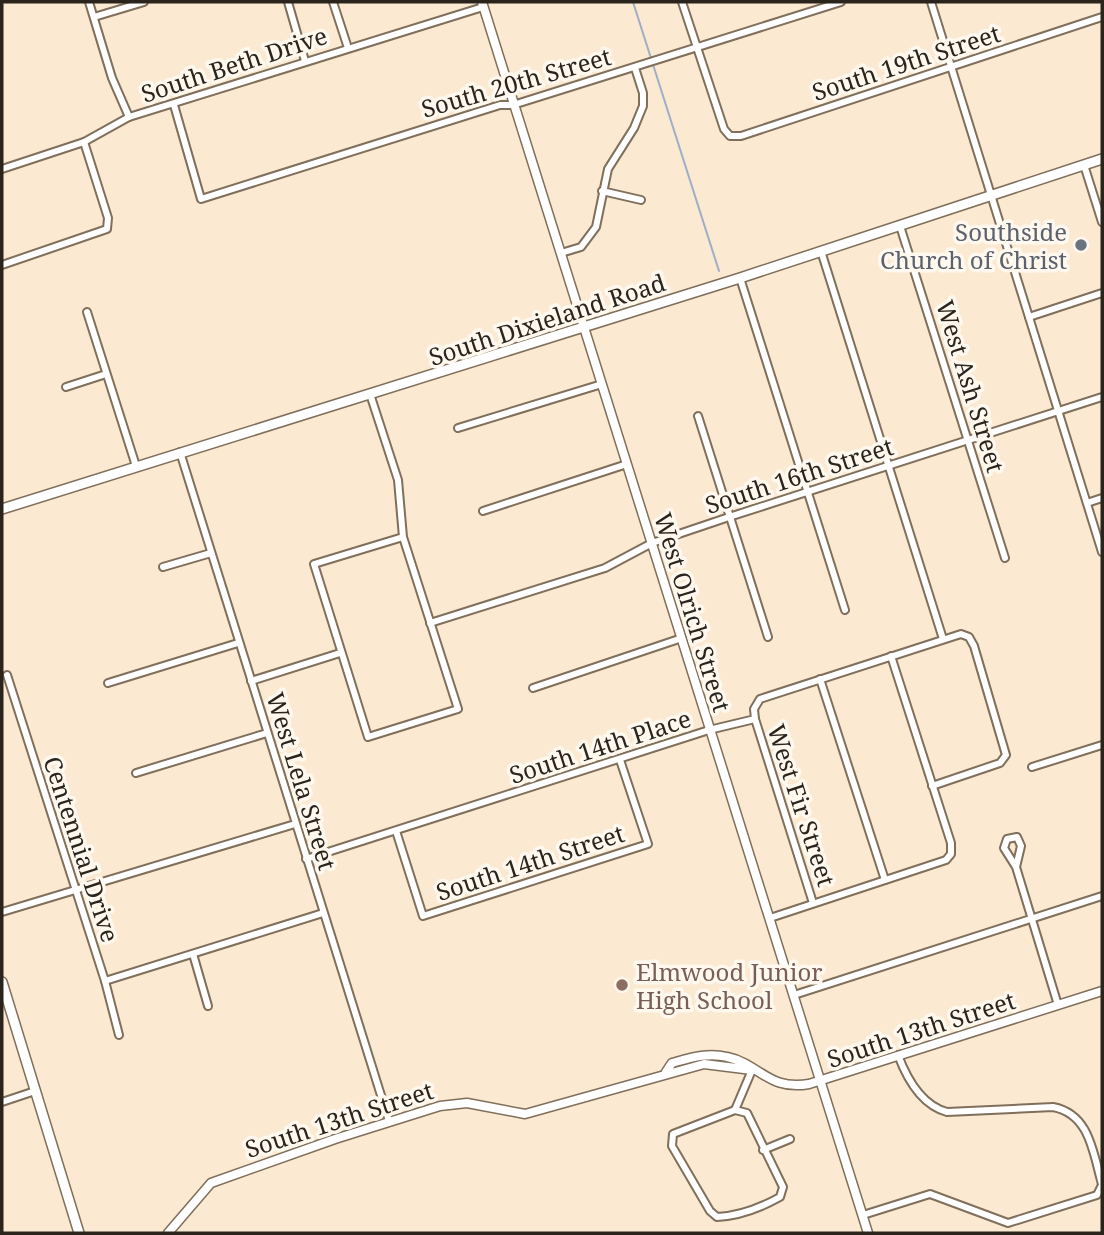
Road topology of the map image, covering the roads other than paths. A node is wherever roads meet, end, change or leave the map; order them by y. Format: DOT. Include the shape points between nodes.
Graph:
graph roads {
  1 [pos="89,2"];
  2 [pos="144,2"];
  3 [pos="288,2"];
  4 [pos="333,2"];
  5 [pos="682,2"];
  6 [pos="841,2"];
  7 [pos="931,2"];
  8 [pos="482,4"];
  9 [pos="94,17"];
  10 [pos="1102,17"];
  11 [pos="348,48"];
  12 [pos="697,49"];
  13 [pos="305,61"];
  14 [pos="635,68"];
  15 [pos="952,68"];
  16 [pos="174,104"];
  17 [pos="513,105"];
  18 [pos="129,117"];
  19 [pos="84,142"];
  20 [pos="1102,159"];
  21 [pos="1084,165"];
  22 [pos="2,169"];
  23 [pos="602,191"];
  24 [pos="992,195"];
  25 [pos="641,200"];
  26 [pos="1102,222"];
  27 [pos="900,226"];
  28 [pos="821,251"];
  29 [pos="561,253"];
  30 [pos="2,265"];
  31 [pos="740,278"];
  32 [pos="1102,293"];
  33 [pos="87,312"];
  34 [pos="1029,317"];
  35 [pos="585,326"];
  36 [pos="106,374"];
  37 [pos="602,384"];
  38 [pos="66,387"];
  39 [pos="370,394"];
  40 [pos="1102,397"];
  41 [pos="1059,411"];
  42 [pos="698,416"];
  43 [pos="458,428"];
  44 [pos="967,440"];
  45 [pos="180,452"];
  46 [pos="627,464"];
  47 [pos="136,466"];
  48 [pos="889,466"];
  49 [pos="809,492"];
  50 [pos="1102,498"];
  51 [pos="1087,503"];
  52 [pos="2,509"];
  53 [pos="483,510"];
  54 [pos="729,517"];
  55 [pos="403,537"];
  56 [pos="652,543"];
  57 [pos="1102,552"];
  58 [pos="211,553"];
  59 [pos="1005,558"];
  60 [pos="163,567"];
  61 [pos="845,610"];
  62 [pos="430,623"];
  63 [pos="768,637"];
  64 [pos="682,638"];
  65 [pos="943,639"];
  66 [pos="238,643"];
  67 [pos="340,653"];
  68 [pos="891,656"];
  69 [pos="7,675"];
  70 [pos="820,679"];
  71 [pos="251,681"];
  72 [pos="108,683"];
  73 [pos="533,688"];
  74 [pos="755,719"];
  75 [pos="709,730"];
  76 [pos="267,733"];
  77 [pos="1102,745"];
  78 [pos="620,760"];
  79 [pos="1032,767"];
  80 [pos="136,773"];
  81 [pos="932,786"];
  82 [pos="295,824"];
  83 [pos="396,831"];
  84 [pos="306,859"];
  85 [pos="1016,867"];
  86 [pos="885,880"];
  87 [pos="76,892"];
  88 [pos="1102,896"];
  89 [pos="813,903"];
  90 [pos="2,912"];
  91 [pos="323,913"];
  92 [pos="1032,917"];
  93 [pos="769,918"];
  94 [pos="193,954"];
  95 [pos="105,981"];
  96 [pos="2,982"];
  97 [pos="1102,991"];
  98 [pos="794,995"];
  99 [pos="1058,1005"];
  100 [pos="5,1006"];
  101 [pos="208,1006"];
  102 [pos="119,1035"];
  103 [pos="898,1055"];
  104 [pos="752,1070"];
  105 [pos="821,1081"];
  106 [pos="36,1091"];
  107 [pos="2,1102"];
  108 [pos="735,1110"];
  109 [pos="389,1121"];
  110 [pos="790,1139"];
  111 [pos="763,1150"];
  112 [pos="1102,1184"];
  113 [pos="863,1215"];
  114 [pos="79,1233"];
  115 [pos="168,1233"];
  116 [pos="868,1233"];
  1 -- 9 [label="street"];
  2 -- 9 [label="street"];
  3 -- 13 [label="street"];
  4 -- 11 [label="street"];
  5 -- 12 [label="street"];
  6 -- 12 [label="street, South 20th Street"];
  7 -- 15 [label="street"];
  8 -- 11 [label="street, South Beth Drive"];
  8 -- 17 [label="street, West Olrich Street"];
  9 -- 18 [label="street"];
  10 -- 15 [label="street, South 19th Street"];
  11 -- 13 [label="street, South Beth Drive"];
  12 -- 14 [label="street, South 20th Street"];
  12 -- 15 [label="street, South 19th Street" via="730,136"];
  13 -- 16 [label="street, South Beth Drive"];
  14 -- 17 [label="street, South 20th Street"];
  14 -- 23 [label="street" via="643,93 641,114 608,169"];
  15 -- 24 [label="street"];
  16 -- 17 [label="street, South 20th Street" via="201,199 500,105"];
  16 -- 18 [label="street, South Beth Drive"];
  17 -- 29 [label="street, West Olrich Street"];
  18 -- 19 [label="street, South Beth Drive"];
  19 -- 22 [label="street, South Beth Drive"];
  19 -- 30 [label="street" via="108,218 107,229"];
  20 -- 21 [label="main road, South Dixieland Road"];
  21 -- 24 [label="main road, South Dixieland Road"];
  21 -- 26 [label="street"];
  23 -- 25 [label="street"];
  23 -- 29 [label="street" via="590,239"];
  24 -- 27 [label="main road, South Dixieland Road"];
  24 -- 34 [label="street"];
  27 -- 28 [label="main road, South Dixieland Road"];
  27 -- 44 [label="street, West Ash Street"];
  28 -- 31 [label="main road, South Dixieland Road"];
  28 -- 48 [label="street"];
  29 -- 35 [label="street, West Olrich Street"];
  31 -- 35 [label="main road, South Dixieland Road"];
  31 -- 49 [label="street"];
  32 -- 34 [label="street"];
  33 -- 36 [label="street"];
  34 -- 41 [label="street"];
  35 -- 37 [label="street, West Olrich Street"];
  35 -- 39 [label="main road, South Dixieland Road"];
  36 -- 38 [label="street"];
  36 -- 47 [label="street"];
  37 -- 43 [label="street"];
  37 -- 46 [label="street, West Olrich Street"];
  39 -- 45 [label="main road, South Dixieland Road"];
  39 -- 55 [label="street" via="398,480"];
  40 -- 41 [label="street, South 16th Street"];
  41 -- 44 [label="street, South 16th Street"];
  41 -- 51 [label="street"];
  42 -- 54 [label="street"];
  44 -- 48 [label="street, South 16th Street"];
  44 -- 59 [label="street, West Ash Street"];
  45 -- 47 [label="main road, South Dixieland Road"];
  45 -- 58 [label="street, West Lela Street"];
  46 -- 53 [label="street"];
  46 -- 56 [label="street, West Olrich Street"];
  47 -- 52 [label="main road, South Dixieland Road"];
  48 -- 49 [label="street, South 16th Street"];
  48 -- 65 [label="street"];
  49 -- 54 [label="street, South 16th Street"];
  49 -- 61 [label="street"];
  50 -- 51 [label="street"];
  51 -- 57 [label="street"];
  54 -- 56 [label="street, South 16th Street"];
  54 -- 63 [label="street"];
  55 -- 62 [label="street"];
  55 -- 67 [label="street" via="314,564"];
  56 -- 62 [label="street, South 16th Street" via="605,568"];
  56 -- 64 [label="street, West Olrich Street"];
  58 -- 60 [label="street"];
  58 -- 66 [label="street, West Lela Street"];
  62 -- 67 [label="street" via="458,709 368,737"];
  64 -- 73 [label="street"];
  64 -- 75 [label="street, West Olrich Street"];
  65 -- 68 [label="street"];
  65 -- 81 [label="street" via="961,634 969,637 1006,748 1002,761"];
  66 -- 71 [label="street, West Lela Street"];
  66 -- 72 [label="street"];
  67 -- 71 [label="street"];
  68 -- 70 [label="street"];
  68 -- 81 [label="street"];
  69 -- 87 [label="street, Centennial Drive"];
  70 -- 74 [label="street" via="760,699"];
  70 -- 86 [label="street"];
  71 -- 76 [label="street, West Lela Street"];
  74 -- 75 [label="street, South 14th Place"];
  74 -- 89 [label="street, West Fir Street"];
  75 -- 78 [label="street, South 14th Place"];
  75 -- 93 [label="street, West Olrich Street"];
  76 -- 80 [label="street"];
  76 -- 82 [label="street, West Lela Street"];
  77 -- 79 [label="street"];
  78 -- 83 [label="street, South 14th Place"];
  78 -- 83 [label="street, South 14th Street" via="649,844 424,916"];
  81 -- 86 [label="street" via="951,853 946,860"];
  82 -- 84 [label="street, West Lela Street"];
  82 -- 87 [label="street"];
  83 -- 84 [label="street, South 14th Place"];
  84 -- 91 [label="street, West Lela Street"];
  85 -- 92 [label="street"];
  86 -- 89 [label="street"];
  87 -- 90 [label="street"];
  87 -- 95 [label="street, Centennial Drive"];
  88 -- 92 [label="street"];
  89 -- 93 [label="street"];
  91 -- 94 [label="street"];
  91 -- 109 [label="street, West Lela Street"];
  92 -- 98 [label="street"];
  92 -- 99 [label="street"];
  93 -- 98 [label="street, West Olrich Street"];
  94 -- 95 [label="street"];
  94 -- 101 [label="street"];
  95 -- 102 [label="street, Centennial Drive"];
  96 -- 100 [label="main road"];
  97 -- 99 [label="street, South 13th Street"];
  98 -- 105 [label="street, West Olrich Street"];
  99 -- 103 [label="street, South 13th Street"];
  100 -- 106 [label="main road"];
  103 -- 105 [label="street, South 13th Street"];
  103 -- 112 [label="street" via="911,1081 935,1109 1068,1110 1086,1129"];
  104 -- 105 [label="street, South 13th Street" via="781,1085"];
  104 -- 108 [label="street"];
  104 -- 109 [label="street, South 13th Street" via="726,1056 700,1055 672,1063 666,1072 541,1112 453,1104"];
  105 -- 113 [label="street, West Olrich Street"];
  106 -- 107 [label="street"];
  106 -- 114 [label="main road"];
  108 -- 111 [label="street" via="747,1113"];
  108 -- 111 [label="street" via="673,1134 672,1146 717,1217 780,1197 783,1187"];
  109 -- 115 [label="street, South 13th Street" via="211,1183"];
  110 -- 111 [label="street"];
  112 -- 113 [label="street" via="1097,1195 1008,1223 930,1194"];
  113 -- 116 [label="street, West Olrich Street"];
}
